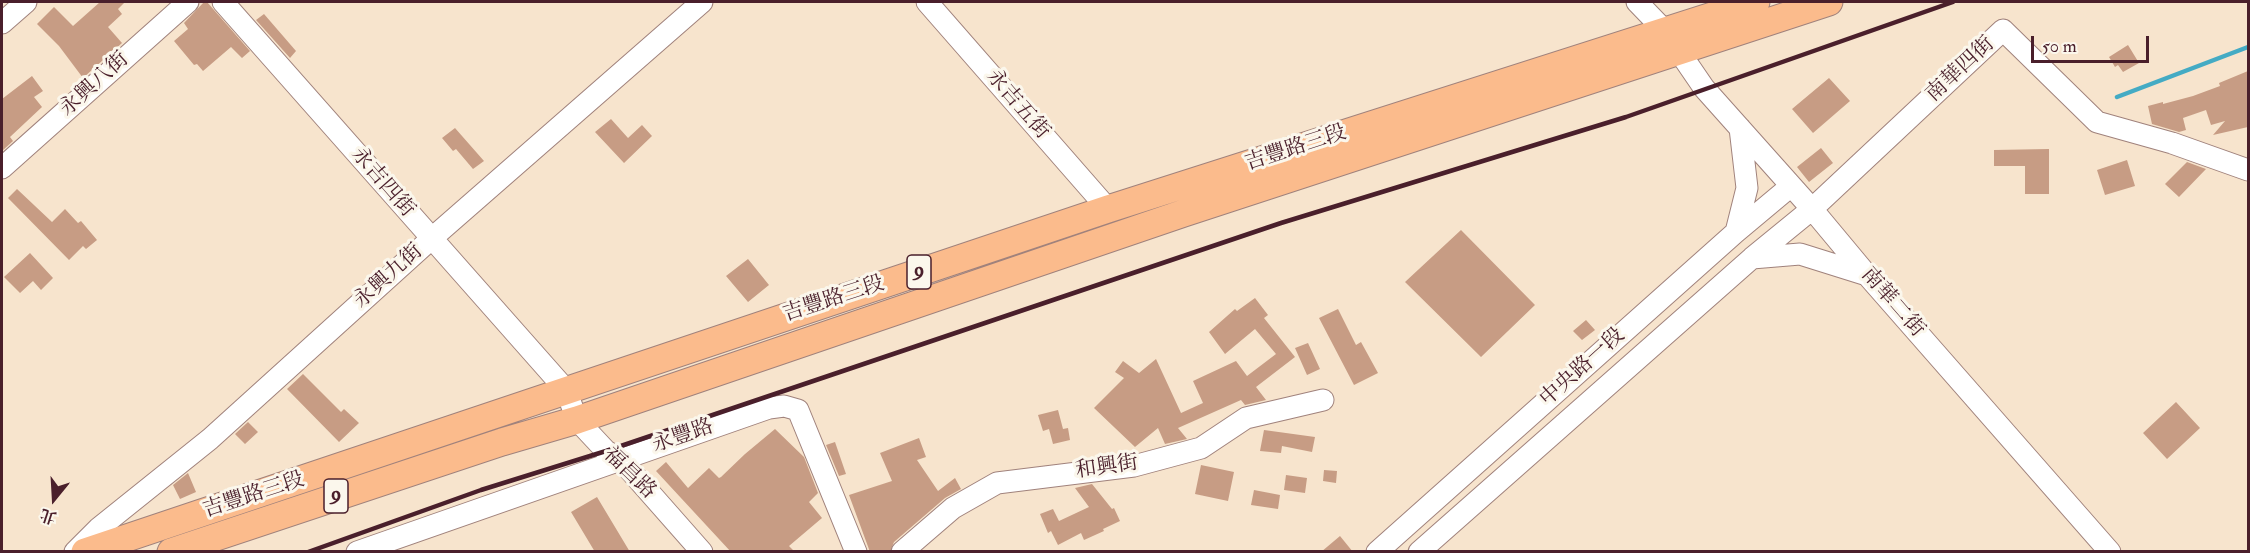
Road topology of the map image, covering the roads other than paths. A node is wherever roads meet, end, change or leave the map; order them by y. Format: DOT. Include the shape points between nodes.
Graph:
graph roads {
  1 [pos="26,2"];
  2 [pos="188,2"];
  3 [pos="223,2"];
  4 [pos="702,2"];
  5 [pos="927,2"];
  6 [pos="1637,2"];
  7 [pos="1756,2"];
  8 [pos="1829,2"];
  9 [pos="2,23"];
  10 [pos="1672,41"];
  11 [pos="1740,128"];
  12 [pos="2,168"];
  13 [pos="2248,170"];
  14 [pos="1791,186"];
  15 [pos="1108,209"];
  16 [pos="1812,209"];
  17 [pos="1736,232"];
  18 [pos="431,239"];
  19 [pos="1752,258"];
  20 [pos="1868,275"];
  21 [pos="566,390"];
  22 [pos="1323,400"];
  23 [pos="577,420"];
  24 [pos="620,459"];
  25 [pos="1391,547"];
  26 [pos="75,552"];
  27 [pos="85,552"];
  28 [pos="171,552"];
  29 [pos="357,552"];
  30 [pos="702,552"];
  31 [pos="856,552"];
  32 [pos="902,552"];
  33 [pos="1419,552"];
  34 [pos="2110,552"];
  1 -- 9 [label="street"];
  2 -- 12 [label="street, 永興八街"];
  3 -- 18 [label="street, 永吉四街"];
  4 -- 18 [label="street, 永興九街"];
  5 -- 15 [label="street, 永吉五街"];
  6 -- 10 [label="street, 南華二街"];
  7 -- 10 [label="main road, 吉豐路三段 / 9"];
  8 -- 10 [label="main road, 吉豐路三段 / 9"];
  10 -- 11 [label="street, 南華二街" via="1704,88"];
  10 -- 15 [label="main road, 吉豐路三段 / 9"];
  10 -- 23 [label="main road, 吉豐路三段 / 9"];
  11 -- 14 [label="street, 南華二街"];
  11 -- 17 [label="street" via="1747,188"];
  13 -- 16 [label="street, 南華四街" via="2097,122 2003,30"];
  14 -- 16 [label="street, 南華二街"];
  14 -- 17 [label="street, 中央路一段"];
  15 -- 21 [label="main road, 吉豐路三段 / 9"];
  16 -- 19 [label="street, 中央路一段"];
  16 -- 20 [label="street, 南華二街"];
  17 -- 25 [label="street, 中央路一段"];
  18 -- 21 [label="street, 永吉四街"];
  18 -- 26 [label="street, 永興九街" via="210,440 99,528"];
  19 -- 20 [label="street" via="1800,254"];
  19 -- 33 [label="street, 中央路一段"];
  20 -- 34 [label="street, 南華二街"];
  21 -- 23 [label="street, 福昌路"];
  21 -- 27 [label="main road, 吉豐路三段 / 9"];
  22 -- 32 [label="street, 和興街" via="1246,418 1201,448 1134,466 997,483 953,508"];
  23 -- 24 [label="street, 福昌路" via="606,451"];
  23 -- 28 [label="main road, 吉豐路三段 / 9"];
  24 -- 29 [label="street, 永豐路"];
  24 -- 30 [label="street, 福昌路"];
  24 -- 31 [label="street, 永豐路" via="769,408 784,406 798,410"];
}
